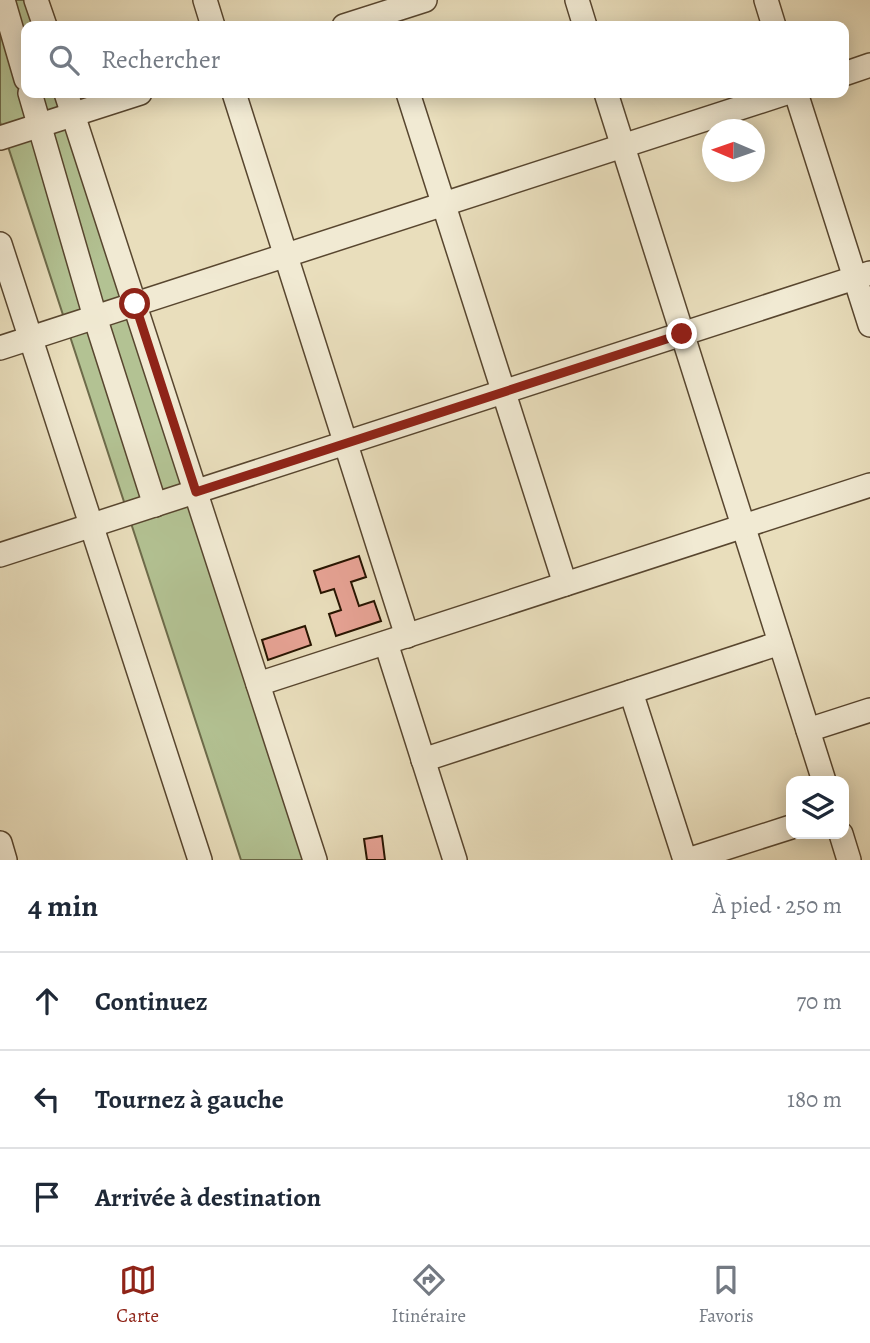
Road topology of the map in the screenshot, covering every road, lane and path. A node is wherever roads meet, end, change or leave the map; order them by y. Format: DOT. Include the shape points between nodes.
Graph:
graph roads {
  1 [pos="3,0"];
  2 [pos="36,0"];
  3 [pos="205,0"];
  4 [pos="425,0"];
  5 [pos="577,0"];
  6 [pos="766,0"];
  7 [pos="382,13"];
  8 [pos="43,21"];
  9 [pos="211,21"];
  10 [pos="359,21"];
  11 [pos="583,21"];
  12 [pos="772,21"];
  13 [pos="21,62"];
  14 [pos="870,65"];
  15 [pos="849,72"];
  16 [pos="32,98"];
  17 [pos="108,98"];
  18 [pos="236,98"];
  19 [pos="410,98"];
  20 [pos="608,98"];
  21 [pos="771,98"];
  22 [pos="798,98"];
  23 [pos="70,104"];
  24 [pos="40,125"];
  25 [pos="0,138"];
  26 [pos="623,146"];
  27 [pos="443,204"];
  28 [pos="0,244"];
  29 [pos="286,255"];
  30 [pos="862,276"];
  31 [pos="135,304"];
  32 [pos="95,317"];
  33 [pos="870,325"];
  34 [pos="682,334"];
  35 [pos="31,338"];
  36 [pos="0,348"];
  37 [pos="504,392"];
  38 [pos="346,443"];
  39 [pos="870,485"];
  40 [pos="196,492"];
  41 [pos="155,505"];
  42 [pos="91,525"];
  43 [pos="743,526"];
  44 [pos="0,555"];
  45 [pos="565,584"];
  46 [pos="396,639"];
  47 [pos="780,643"];
  48 [pos="258,684"];
  49 [pos="631,692"];
  50 [pos="870,710"];
  51 [pos="808,730"];
  52 [pos="423,760"];
  53 [pos="822,776"];
  54 [pos="786,829"];
  55 [pos="843,839"];
  56 [pos="0,844"];
  57 [pos="448,858"];
  58 [pos="5,860"];
  59 [pos="200,860"];
  60 [pos="315,860"];
  61 [pos="687,860"];
  62 [pos="849,860"];
  1 -- 13 [label="street"];
  2 -- 8 [label="street"];
  3 -- 9 [label="street"];
  4 -- 7 [label="street"];
  5 -- 11 [label="street"];
  6 -- 12 [label="street"];
  7 -- 10 [label="street"];
  14 -- 15 [label="street"];
  16 -- 24 [label="street"];
  17 -- 23 [label="street"];
  18 -- 29 [label="street"];
  19 -- 27 [label="street"];
  20 -- 26 [label="street"];
  21 -- 26 [label="street"];
  22 -- 30 [label="street"];
  23 -- 24 [label="street"];
  23 -- 31 [label="street"];
  24 -- 25 [label="street"];
  24 -- 32 [label="street"];
  26 -- 27 [label="street"];
  26 -- 34 [label="street"];
  27 -- 29 [label="street"];
  27 -- 37 [label="street"];
  28 -- 35 [label="street"];
  29 -- 31 [label="street"];
  29 -- 38 [label="street"];
  30 -- 33 [label="street"];
  30 -- 34 [label="street"];
  31 -- 32 [label="street"];
  31 -- 40 [label="street"];
  32 -- 35 [label="street"];
  32 -- 41 [label="street"];
  34 -- 37 [label="street"];
  34 -- 43 [label="street"];
  35 -- 36 [label="street"];
  35 -- 42 [label="street"];
  37 -- 38 [label="street"];
  37 -- 45 [label="street"];
  38 -- 40 [label="street"];
  38 -- 46 [label="street"];
  39 -- 43 [label="street"];
  40 -- 41 [label="street"];
  40 -- 48 [label="street"];
  41 -- 42 [label="street"];
  42 -- 44 [label="street"];
  42 -- 59 [label="street"];
  43 -- 45 [label="street"];
  43 -- 47 [label="street"];
  45 -- 46 [label="street"];
  46 -- 48 [label="street"];
  46 -- 52 [label="street"];
  47 -- 49 [label="street"];
  47 -- 51 [label="street"];
  48 -- 60 [label="street"];
  49 -- 52 [label="street"];
  49 -- 61 [label="street"];
  50 -- 51 [label="street"];
  51 -- 53 [label="street"];
  52 -- 57 [label="street"];
  54 -- 61 [label="street"];
  55 -- 62 [label="street"];
  56 -- 58 [label="street"];
}
